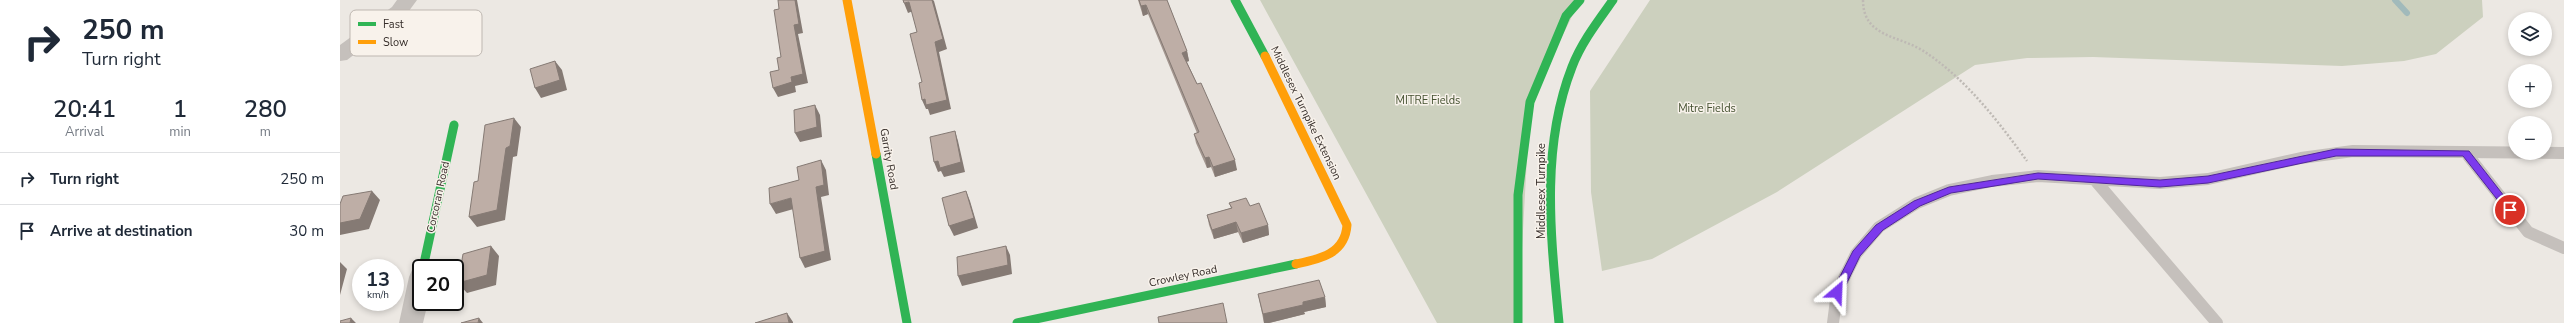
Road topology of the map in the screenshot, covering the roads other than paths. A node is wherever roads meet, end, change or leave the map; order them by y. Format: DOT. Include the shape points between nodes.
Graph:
graph roads {
  1 [pos="407,0"];
  2 [pos="847,0"];
  3 [pos="1235,0"];
  4 [pos="1580,0"];
  5 [pos="1613,0"];
  6 [pos="400,10"];
  7 [pos="350,48"];
  8 [pos="340,55"];
  9 [pos="454,125"];
  10 [pos="2466,153"];
  11 [pos="2564,153"];
  12 [pos="2094,179"];
  13 [pos="1346,239"];
  14 [pos="2564,248"];
  15 [pos="425,259"];
  16 [pos="414,311"];
  17 [pos="411,323"];
  18 [pos="906,323"];
  19 [pos="1017,323"];
  20 [pos="1518,323"];
  21 [pos="1559,323"];
  22 [pos="1833,323"];
  23 [pos="2217,323"];
  1 -- 6 [label="street"];
  2 -- 18 [label="street, Garrity Road"];
  3 -- 13 [label="street, Middlesex Turnpike Extension" via="1291,107 1347,225"];
  4 -- 20 [label="street, Middlesex Turnpike" via="1566,16 1530,102 1518,196"];
  5 -- 21 [label="street, Middlesex Turnpike" via="1589,35 1568,76 1553,138 1552,224"];
  7 -- 8 [label="street"];
  9 -- 15 [label="street, Corcoran Road"];
  10 -- 11 [label="lane"];
  10 -- 12 [label="lane" via="2353,151 2301,158 2208,179 2160,183"];
  10 -- 14 [label="lane" via="2528,232"];
  12 -- 22 [label="lane" via="2038,176 1992,181 1949,190 1917,203 1879,227 1856,254 1837,292"];
  12 -- 23 [label="lane"];
  13 -- 19 [label="street, Crowley Road" via="1337,251 1323,258"];
  16 -- 17 [label="street"];
}
